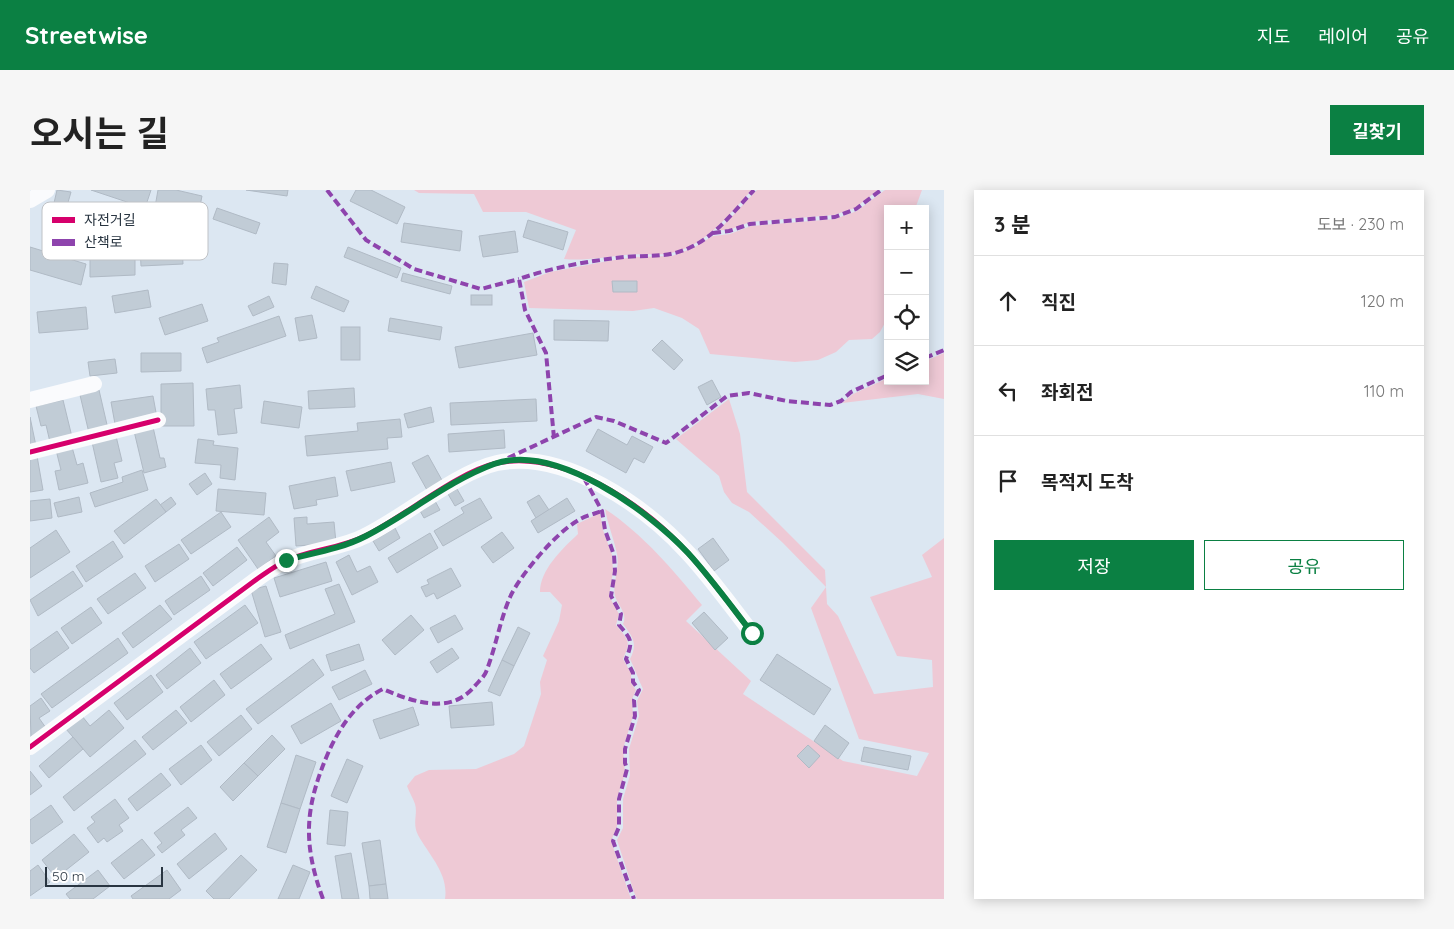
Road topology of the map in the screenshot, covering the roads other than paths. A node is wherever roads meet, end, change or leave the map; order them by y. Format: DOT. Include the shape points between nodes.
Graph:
graph roads {
  1 [pos="47,190"];
  2 [pos="30,200"];
  3 [pos="94,384"];
  4 [pos="30,400"];
  5 [pos="158,420"];
  6 [pos="30,452"];
  7 [pos="752,633"];
  8 [pos="30,748"];
  1 -- 2 [label="street"];
  3 -- 4 [label="street"];
  5 -- 6 [label="street"];
  7 -- 8 [label="street" via="689,554 668,533 620,498 554,465 527,460 496,463 466,476 346,546 286,560 257,578"];
}
